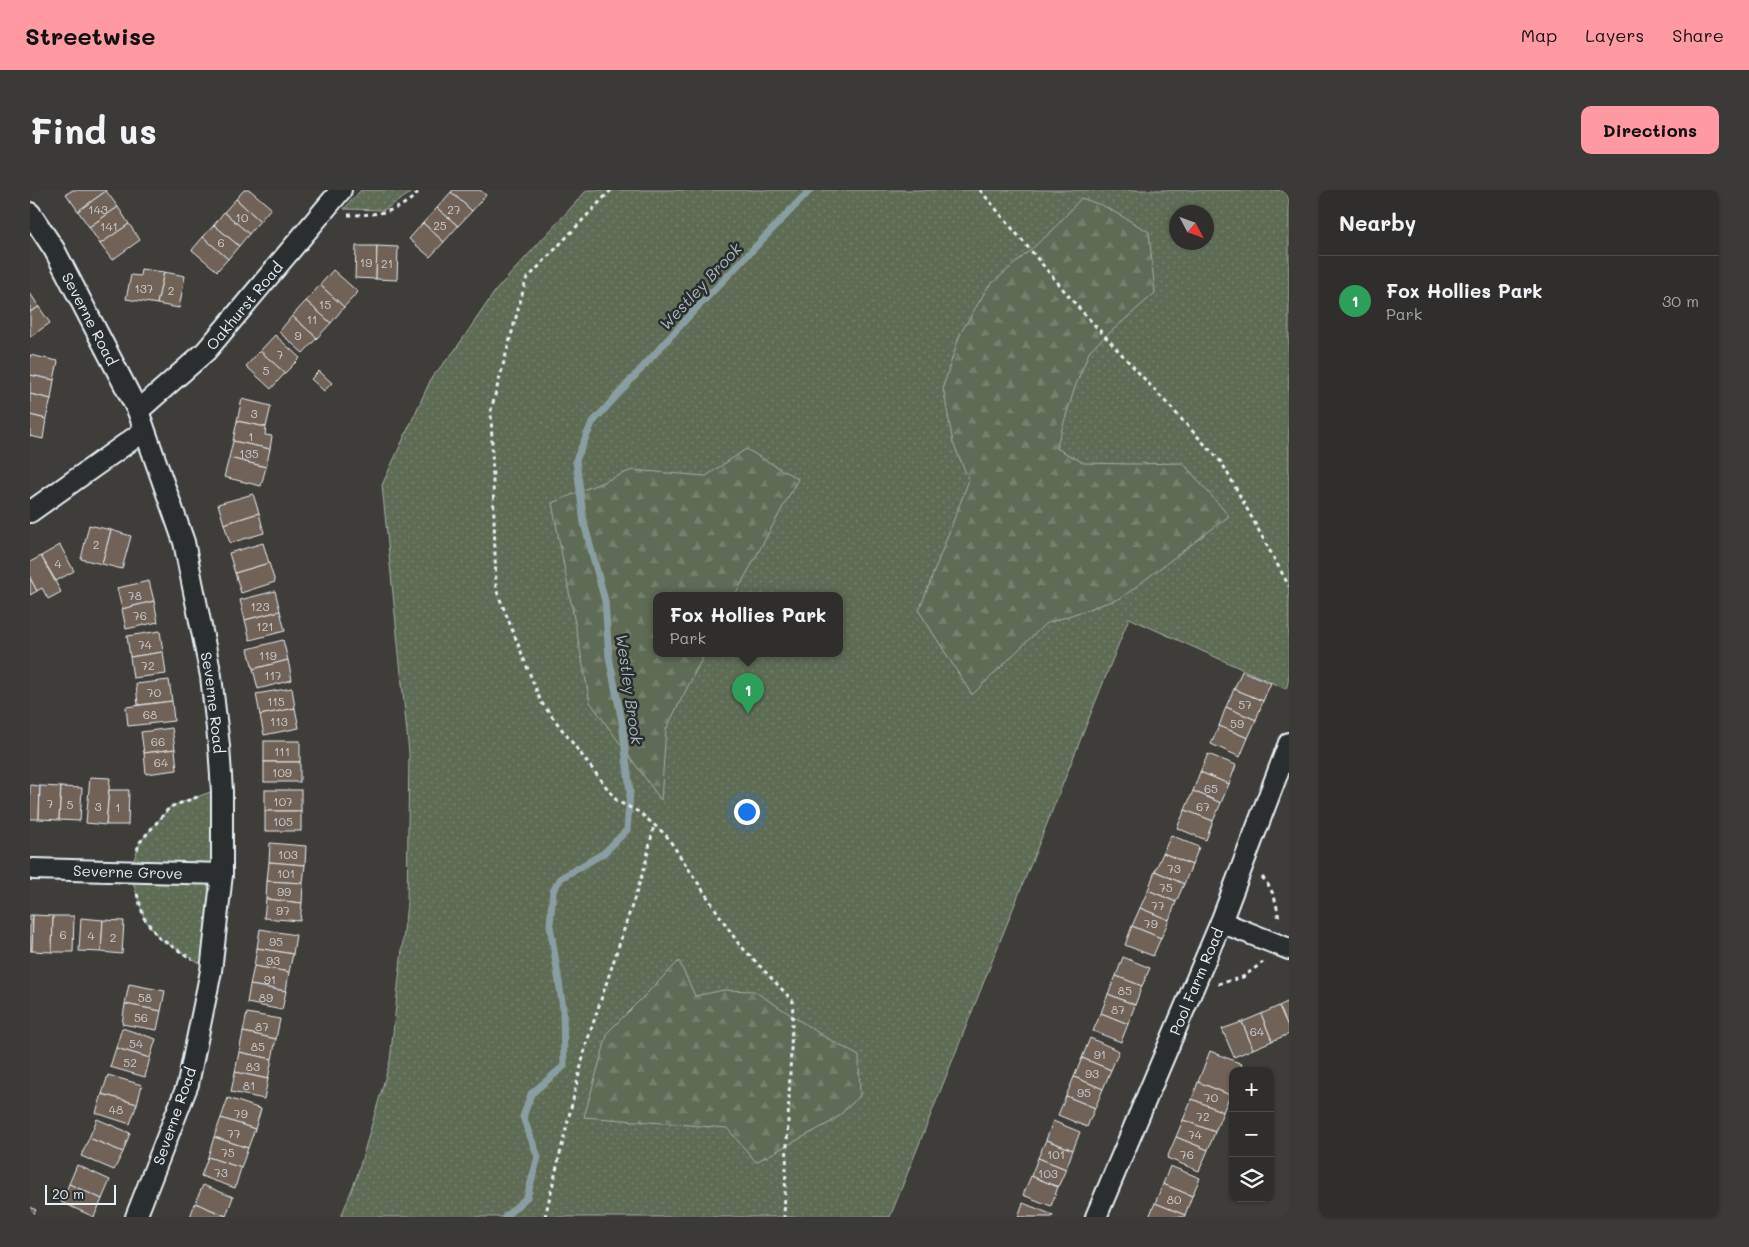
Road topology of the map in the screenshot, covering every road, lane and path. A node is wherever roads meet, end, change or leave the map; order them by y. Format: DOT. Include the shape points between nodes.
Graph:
graph roads {
  1 [pos="420,190"];
  2 [pos="610,190"];
  3 [pos="983,191"];
  4 [pos="336,196"];
  5 [pos="30,213"];
  6 [pos="138,411"];
  7 [pos="144,431"];
  8 [pos="30,512"];
  9 [pos="1289,586"];
  10 [pos="1289,743"];
  11 [pos="654,825"];
  12 [pos="32,869"];
  13 [pos="222,874"];
  14 [pos="1221,922"];
  15 [pos="1289,949"];
  16 [pos="136,1217"];
  17 [pos="545,1217"];
  18 [pos="784,1217"];
  19 [pos="1096,1217"];
  1 -- 4 [label="path" via="414,198 394,210 375,215 347,215"];
  2 -- 11 [label="path" via="526,280 490,410 496,589 541,702 617,801 639,812"];
  3 -- 9 [label="path" via="1078,307 1222,463"];
  4 -- 6 [label="street, Oakhurst Road" via="206,351"];
  5 -- 6 [label="street, Severne Road" via="54,249"];
  6 -- 7 [label="street, Severne Road"];
  7 -- 8 [label="street"];
  7 -- 13 [label="street, Severne Road" via="184,542 211,676 221,782"];
  10 -- 14 [label="street, Pool Farm Road"];
  11 -- 17 [label="path" via="645,866 586,1045"];
  11 -- 18 [label="path" via="666,835 738,943 793,1001"];
  12 -- 13 [label="street, Severne Grove"];
  13 -- 16 [label="street, Severne Road" via="211,971 188,1084"];
  14 -- 15 [label="street"];
  14 -- 19 [label="street, Pool Farm Road"];
}
